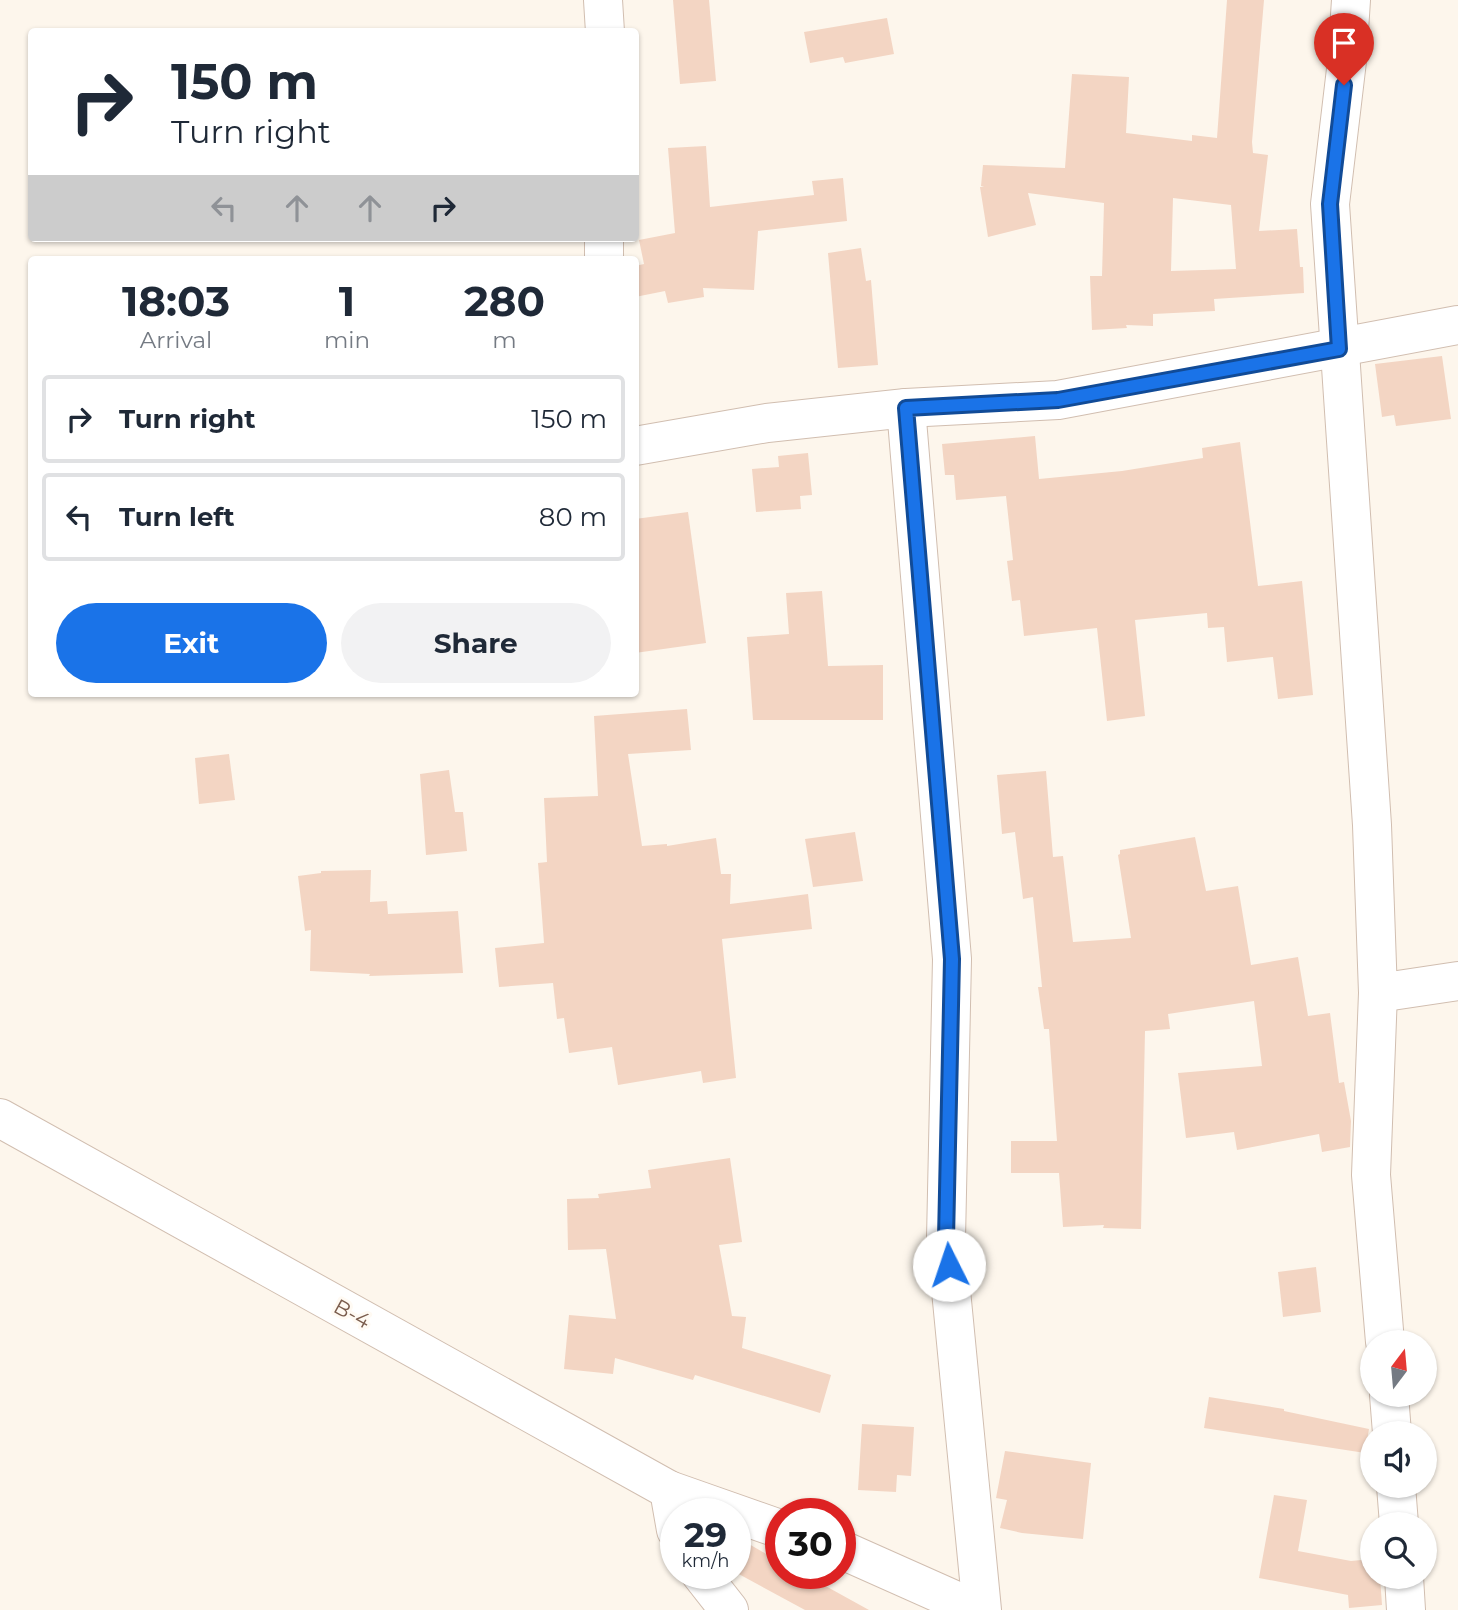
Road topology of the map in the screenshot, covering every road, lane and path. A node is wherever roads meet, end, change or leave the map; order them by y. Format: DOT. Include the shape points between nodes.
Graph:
graph roads {
  1 [pos="603,0"];
  2 [pos="1351,0"];
  3 [pos="605,28"];
  4 [pos="1458,325"];
  5 [pos="1339,349"];
  6 [pos="906,408"];
  7 [pos="639,445"];
  8 [pos="1458,981"];
  9 [pos="1378,993"];
  10 [pos="0,1118"];
  11 [pos="1384,1330"];
  12 [pos="669,1490"];
  13 [pos="670,1498"];
  14 [pos="765,1523"];
  15 [pos="856,1556"];
  16 [pos="713,1589"];
  17 [pos="1405,1589"];
  18 [pos="729,1610"];
  19 [pos="980,1610"];
  20 [pos="1406,1610"];
  1 -- 3 [label="street"];
  2 -- 5 [label="street" via="1330,204"];
  4 -- 5 [label="street"];
  5 -- 6 [label="street" via="1058,400"];
  5 -- 9 [label="street" via="1372,825"];
  6 -- 7 [label="street" via="767,423"];
  6 -- 19 [label="street" via="952,959 946,1239"];
  8 -- 9 [label="street"];
  9 -- 11 [label="street" via="1371,1175"];
  10 -- 12 [label="street, B-4"];
  12 -- 13 [label="street"];
  12 -- 14 [label="street, B-4"];
  15 -- 19 [label="street"];
  16 -- 18 [label="street"];
  17 -- 20 [label="street"];
}
